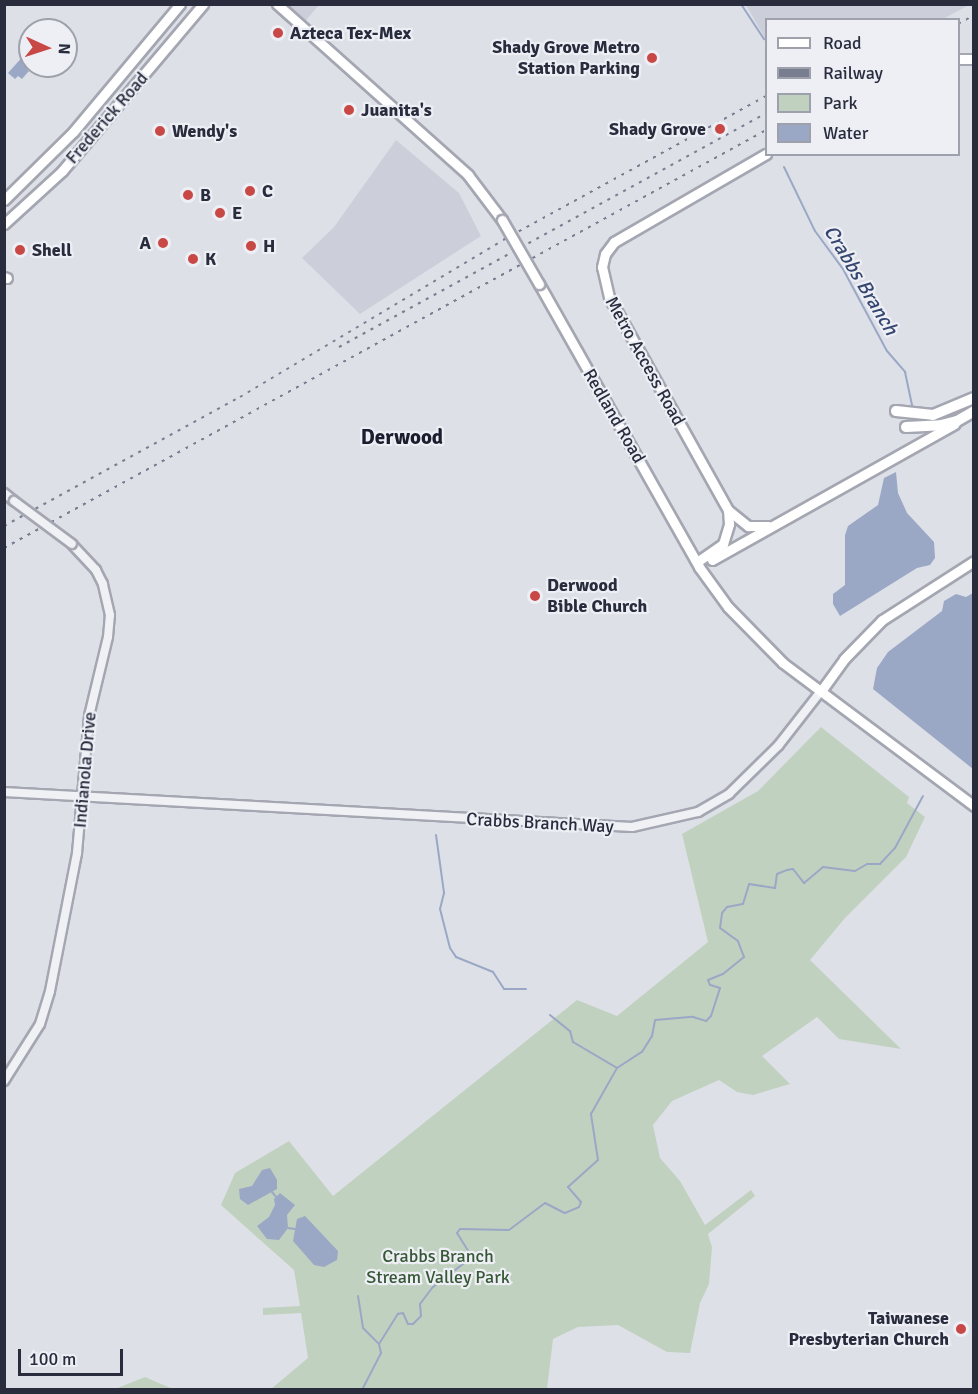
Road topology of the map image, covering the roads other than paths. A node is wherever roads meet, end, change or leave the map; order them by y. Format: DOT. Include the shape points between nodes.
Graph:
graph roads {
  1 [pos="180,4"];
  2 [pos="203,4"];
  3 [pos="277,4"];
  4 [pos="765,155"];
  5 [pos="4,200"];
  6 [pos="4,224"];
  7 [pos="974,398"];
  8 [pos="896,411"];
  9 [pos="974,411"];
  10 [pos="957,422"];
  11 [pos="906,427"];
  12 [pos="4,493"];
  13 [pos="728,510"];
  14 [pos="773,525"];
  15 [pos="974,561"];
  16 [pos="698,565"];
  17 [pos="821,691"];
  18 [pos="4,792"];
  19 [pos="82,794"];
  20 [pos="974,806"];
  21 [pos="4,1081"];
  1 -- 5 [label="main road, Frederick Road" via="67,139"];
  2 -- 6 [label="main road, Frederick Road" via="62,171"];
  3 -- 16 [label="main road, Redland Road, bridge" via="468,175 502,220"];
  4 -- 13 [label="main road, Metro Access Road" via="614,242 604,254 602,267 609,297"];
  7 -- 8 [label="highway" via="933,415"];
  9 -- 10 [label="highway"];
  10 -- 11 [label="highway" via="929,428"];
  10 -- 14 [label="main road"];
  12 -- 19 [label="street, Indianola Drive, bridge" via="72,544 96,570 110,615 89,716"];
  13 -- 14 [label="main road" via="748,526"];
  13 -- 16 [label="main road" via="723,544"];
  14 -- 16 [label="main road"];
  15 -- 17 [label="main road, Crabbs Branch Way" via="882,620 844,659"];
  16 -- 17 [label="main road, Redland Road" via="756,638"];
  17 -- 19 [label="street, Crabbs Branch Way" via="778,746 729,794 698,812 640,826 525,823"];
  17 -- 20 [label="main road, Redland Road"];
  18 -- 19 [label="street, Crabbs Branch Way"];
  19 -- 21 [label="street, Indianola Drive" via="77,853 50,991 40,1024"];
}
